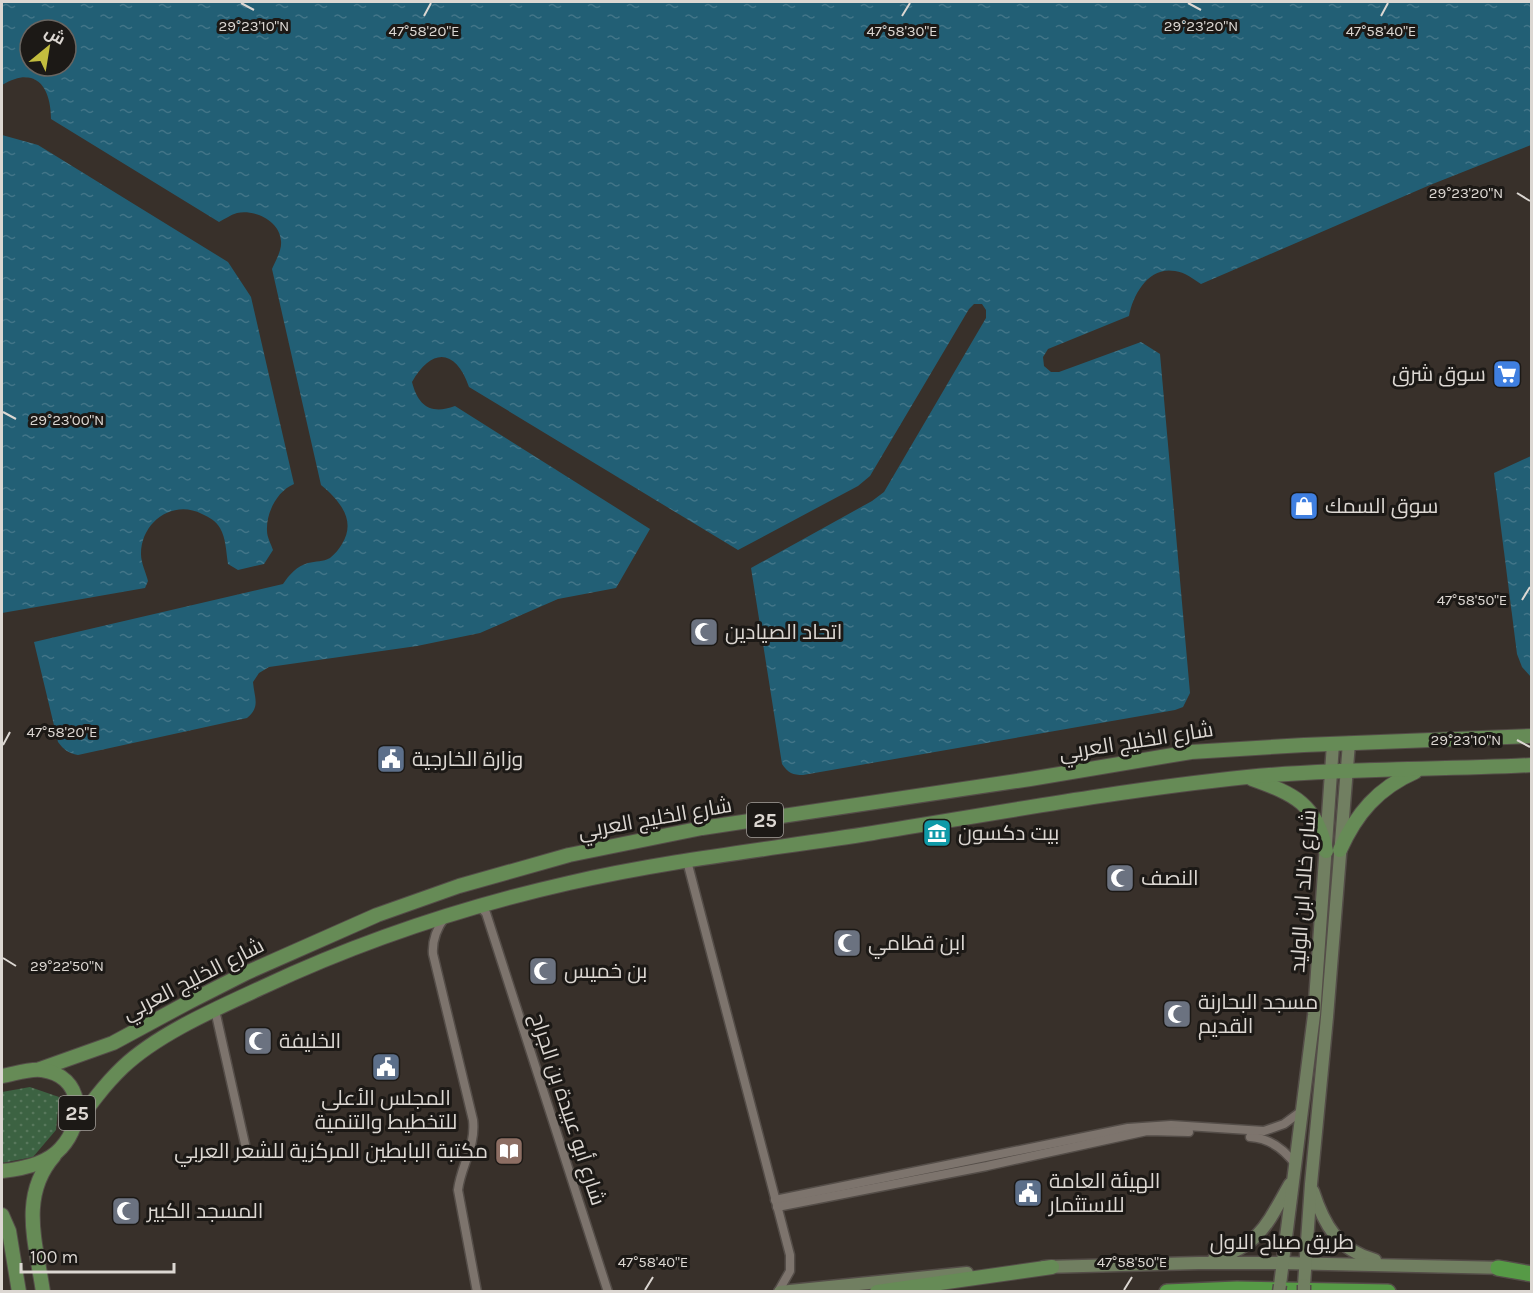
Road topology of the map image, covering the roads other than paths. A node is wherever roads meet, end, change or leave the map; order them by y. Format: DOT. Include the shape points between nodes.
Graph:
graph roads {
  1 [pos="1532,736"];
  2 [pos="1349,743"];
  3 [pos="1333,744"];
  4 [pos="1532,765"];
  5 [pos="1422,768"];
  6 [pos="1346,771"];
  7 [pos="1331,772"];
  8 [pos="1247,777"];
  9 [pos="1333,851"];
  10 [pos="687,861"];
  11 [pos="478,906"];
  12 [pos="447,914"];
  13 [pos="215,1010"];
  14 [pos="40,1069"];
  15 [pos="2,1076"];
  16 [pos="1303,1110"];
  17 [pos="74,1127"];
  18 [pos="1257,1135"];
  19 [pos="245,1144"];
  20 [pos="61,1149"];
  21 [pos="2,1171"];
  22 [pos="1295,1171"];
  23 [pos="1311,1184"];
  24 [pos="776,1204"];
  25 [pos="2,1215"];
  26 [pos="1199,1263"];
  27 [pos="1282,1263"];
  28 [pos="1306,1263"];
  29 [pos="1391,1264"];
  30 [pos="1052,1267"];
  31 [pos="1498,1268"];
  32 [pos="1532,1269"];
  33 [pos="1532,1274"];
  34 [pos="1279,1288"];
  35 [pos="1304,1288"];
  36 [pos="19,1292"];
  37 [pos="41,1292"];
  38 [pos="477,1292"];
  39 [pos="608,1292"];
  40 [pos="779,1292"];
  41 [pos="877,1292"];
  42 [pos="1167,1292"];
  43 [pos="1388,1292"];
  1 -- 2 [label="main road, شارع الخليج العربي / 25"];
  2 -- 3 [label="main road, شارع الخليج العربي / 25"];
  2 -- 6 [label="main road, شارع خالد ابن الوليد"];
  3 -- 7 [label="main road, شارع خالد ابن الوليد"];
  3 -- 14 [label="main road, شارع الخليج العربي / 25" via="1191,752 702,828 569,855 459,886 377,915 246,973 113,1044"];
  4 -- 5 [label="main road, شارع الخليج العربي / 25"];
  5 -- 6 [label="main road, شارع الخليج العربي / 25"];
  5 -- 9 [label="main road" via="1394,783 1367,805"];
  6 -- 7 [label="main road, شارع الخليج العربي / 25"];
  6 -- 9 [label="main road, شارع خالد ابن الوليد"];
  7 -- 8 [label="main road, شارع الخليج العربي / 25"];
  7 -- 9 [label="main road, شارع خالد ابن الوليد"];
  8 -- 9 [label="main road" via="1280,789 1304,805"];
  8 -- 10 [label="main road, شارع الخليج العربي / 25"];
  9 -- 16 [label="main road, شارع خالد ابن الوليد"];
  9 -- 23 [label="main road, شارع خالد ابن الوليد" via="1329,995"];
  10 -- 11 [label="main road, شارع الخليج العربي / 25" via="572,882"];
  10 -- 24 [label="street"];
  11 -- 12 [label="main road, شارع الخليج العربي / 25"];
  11 -- 39 [label="street, شارع أبو عبيدة بن الجراح" via="486,913"];
  12 -- 13 [label="main road, شارع الخليج العربي / 25" via="307,967"];
  12 -- 38 [label="street" via="436,933 433,954 473,1120 474,1138 458,1190"];
  13 -- 17 [label="main road, شارع الخليج العربي / 25" via="148,1047 126,1065"];
  13 -- 19 [label="street"];
  14 -- 15 [label="main road, 25"];
  14 -- 17 [label="main road, 25" via="64,1078 74,1090"];
  16 -- 18 [label="street" via="1284,1124"];
  16 -- 22 [label="main road, شارع خالد ابن الوليد"];
  17 -- 20 [label="main road, 25"];
  18 -- 22 [label="street" via="1278,1146"];
  18 -- 24 [label="street" via="1171,1125 1128,1128"];
  20 -- 21 [label="main road, 25" via="39,1162"];
  20 -- 37 [label="main road" via="40,1176 32,1202"];
  22 -- 26 [label="main road" via="1266,1226 1248,1244"];
  22 -- 27 [label="main road, شارع خالد ابن الوليد"];
  23 -- 28 [label="main road, شارع خالد ابن الوليد"];
  23 -- 29 [label="main road" via="1320,1214 1336,1239 1361,1256"];
  24 -- 40 [label="street" via="791,1263"];
  25 -- 36 [label="main road" via="9,1231"];
  26 -- 27 [label="main road, طريق صباح الاول"];
  26 -- 30 [label="main road, طريق صباح الاول"];
  27 -- 28 [label="main road, طريق صباح الاول"];
  27 -- 34 [label="main road, شارع خالد ابن الوليد"];
  28 -- 29 [label="main road, طريق صباح الاول"];
  28 -- 35 [label="main road, شارع خالد ابن الوليد"];
  29 -- 31 [label="main road, طريق صباح الاول"];
  30 -- 40 [label="main road, طريق صباح الاول"];
  30 -- 41 [label="main road"];
  31 -- 32 [label="main road, طريق صباح الاول"];
  31 -- 33 [label="highway"];
  36 -- 37 [label="main road" via="20,1280 32,1274"];
  42 -- 43 [label="highway"];
}
